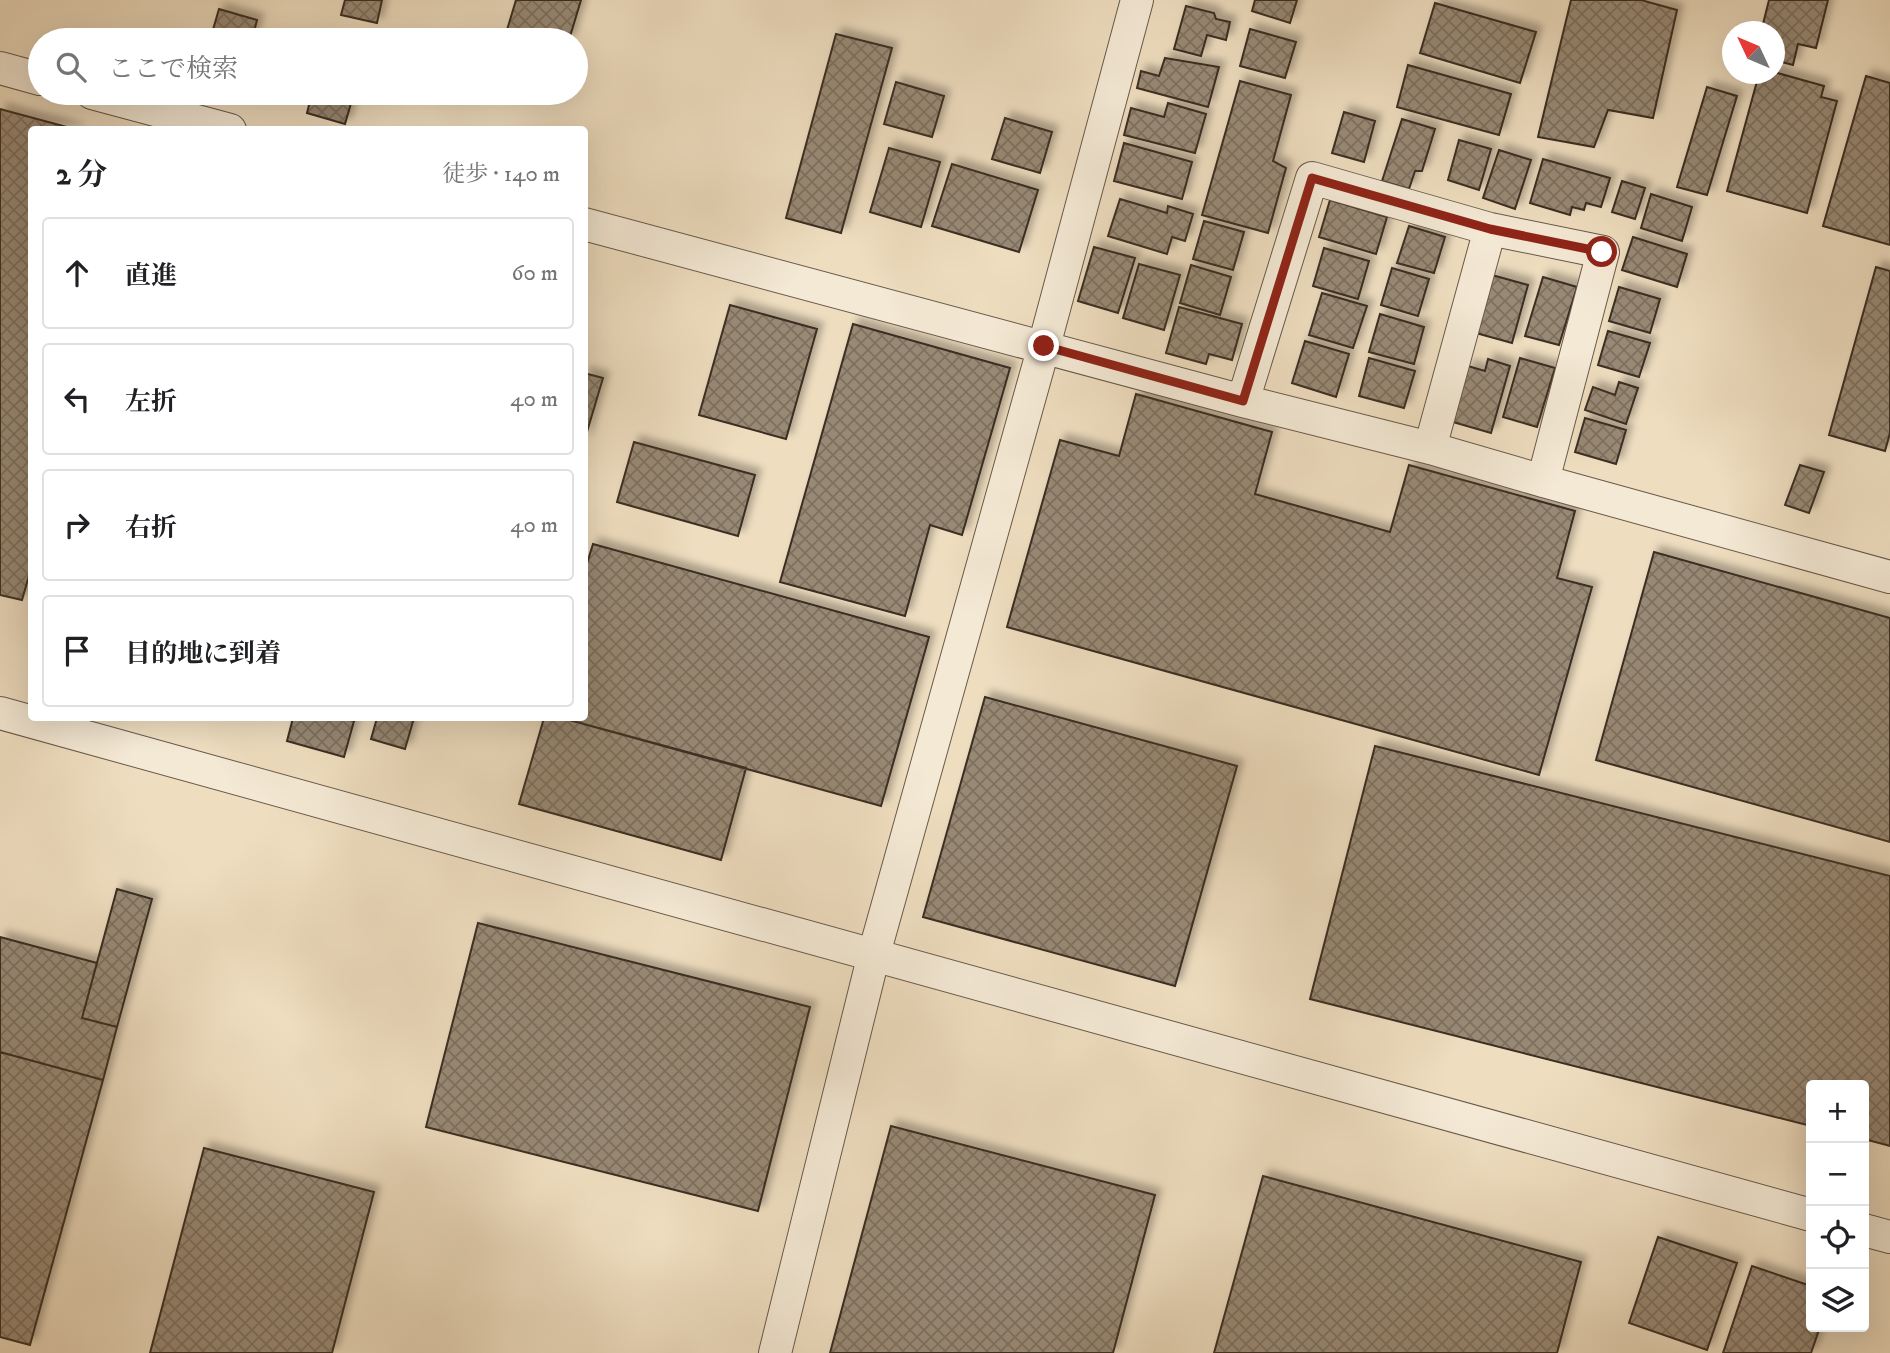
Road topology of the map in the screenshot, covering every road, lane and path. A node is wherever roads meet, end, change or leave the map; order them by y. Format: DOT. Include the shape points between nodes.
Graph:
graph roads {
  1 [pos="1137,0"];
  2 [pos="0,68"];
  3 [pos="28,76"];
  4 [pos="137,105"];
  5 [pos="215,126"];
  6 [pos="588,225"];
  7 [pos="1490,229"];
  8 [pos="1044,346"];
  9 [pos="1243,401"];
  10 [pos="1430,448"];
  11 [pos="1543,481"];
  12 [pos="1890,577"];
  13 [pos="0,713"];
  14 [pos="28,721"];
  15 [pos="29,721"];
  16 [pos="874,954"];
  17 [pos="1806,1214"];
  18 [pos="1869,1231"];
  19 [pos="1890,1237"];
  20 [pos="775,1353"];
  1 -- 8 [label="street"];
  2 -- 3 [label="street"];
  4 -- 5 [label="street"];
  6 -- 8 [label="street"];
  7 -- 9 [label="street" via="1312,178"];
  7 -- 10 [label="street"];
  7 -- 11 [label="street" via="1602,252"];
  8 -- 9 [label="street"];
  8 -- 16 [label="street"];
  9 -- 10 [label="street"];
  10 -- 11 [label="street"];
  11 -- 12 [label="street"];
  13 -- 14 [label="street"];
  15 -- 16 [label="street"];
  16 -- 17 [label="street"];
  16 -- 20 [label="street"];
  18 -- 19 [label="street"];
}
